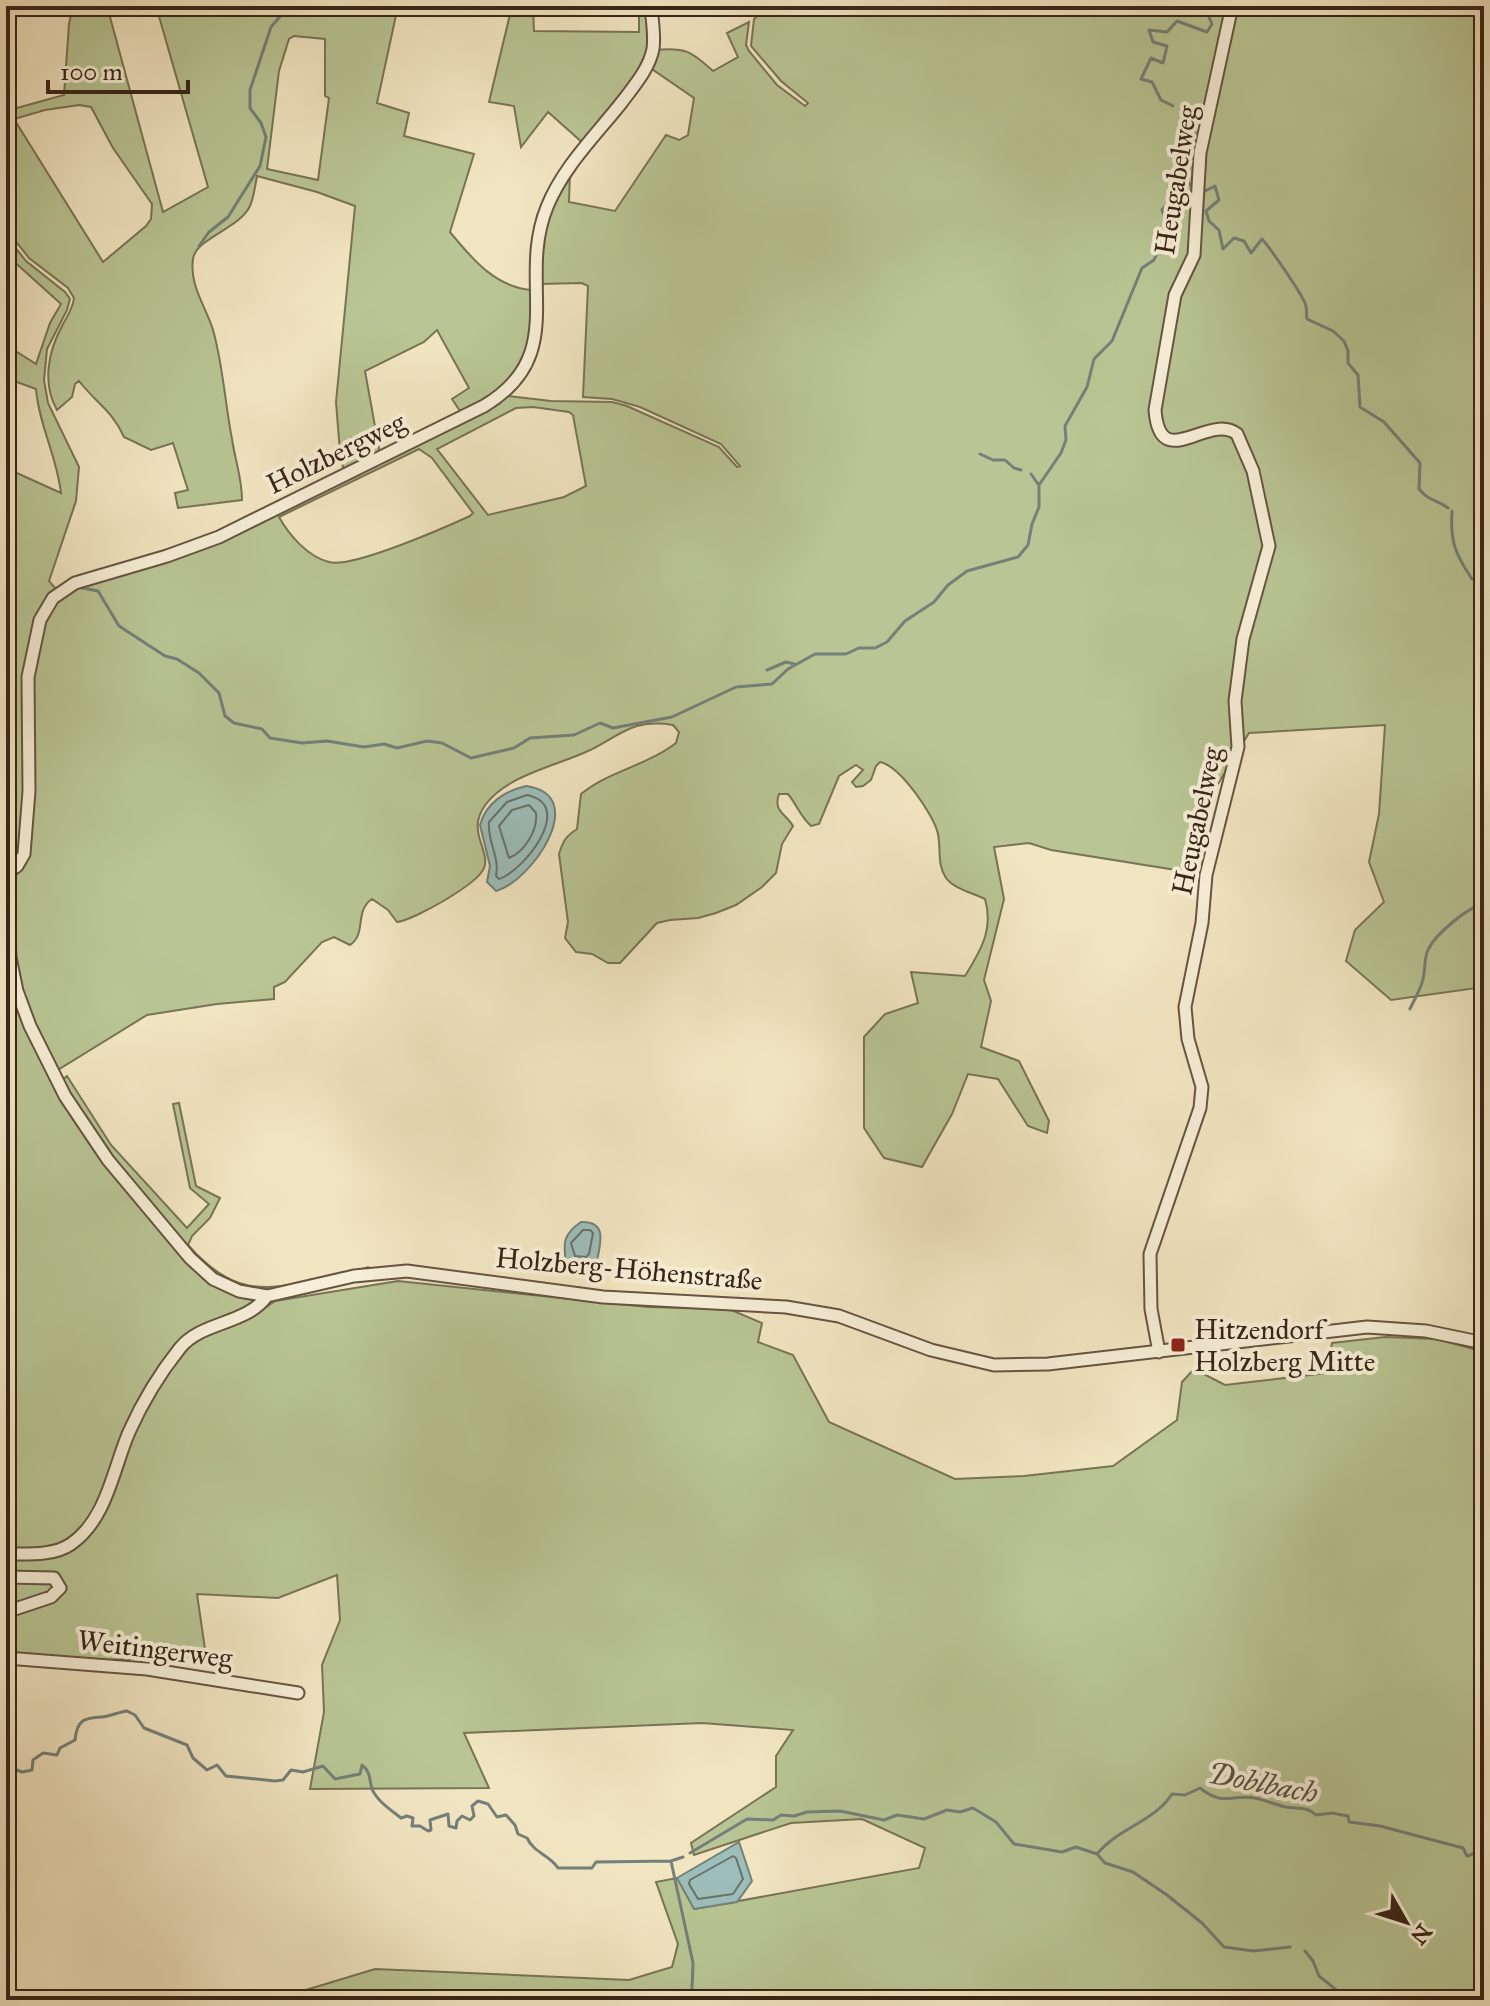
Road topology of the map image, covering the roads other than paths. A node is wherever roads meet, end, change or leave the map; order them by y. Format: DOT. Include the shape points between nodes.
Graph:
graph roads {
  1 [pos="651,6"];
  2 [pos="1232,6"];
  3 [pos="6,873"];
  4 [pos="6,894"];
  5 [pos="267,1296"];
  6 [pos="1484,1343"];
  7 [pos="1159,1352"];
  8 [pos="6,1554"];
  9 [pos="6,1577"];
  10 [pos="6,1612"];
  11 [pos="6,1658"];
  12 [pos="298,1693"];
  1 -- 3 [label="street, Holzbergweg" via="653,43 645,70 574,162 547,207 537,248 535,341 525,369 509,390 219,537 75,583 49,604 40,620 28,677 24,854"];
  2 -- 7 [label="street, Heugabelweg" via="1200,153 1194,255 1175,295 1156,428 1167,439 1179,441 1221,428 1237,434 1253,471 1269,546 1243,639 1235,701 1238,747 1206,875 1185,1007 1202,1087 1200,1108 1150,1254 1151,1309"];
  4 -- 5 [label="street, Holzberg-Höhenstraße" via="10,957 21,1003 74,1111 199,1267 225,1285"];
  5 -- 7 [label="street, Holzberg-Höhenstraße" via="354,1276 407,1271 603,1297 821,1312 943,1354 994,1365"];
  5 -- 8 [label="street" via="249,1312 195,1334 181,1347 129,1432 88,1529 69,1546 50,1552"];
  6 -- 7 [label="street, Holzberg-Höhenstraße" via="1426,1331 1367,1327"];
  9 -- 10 [label="street" via="42,1575 54,1578 60,1588 51,1597"];
  11 -- 12 [label="street, Weitingerweg" via="147,1669"];
}
